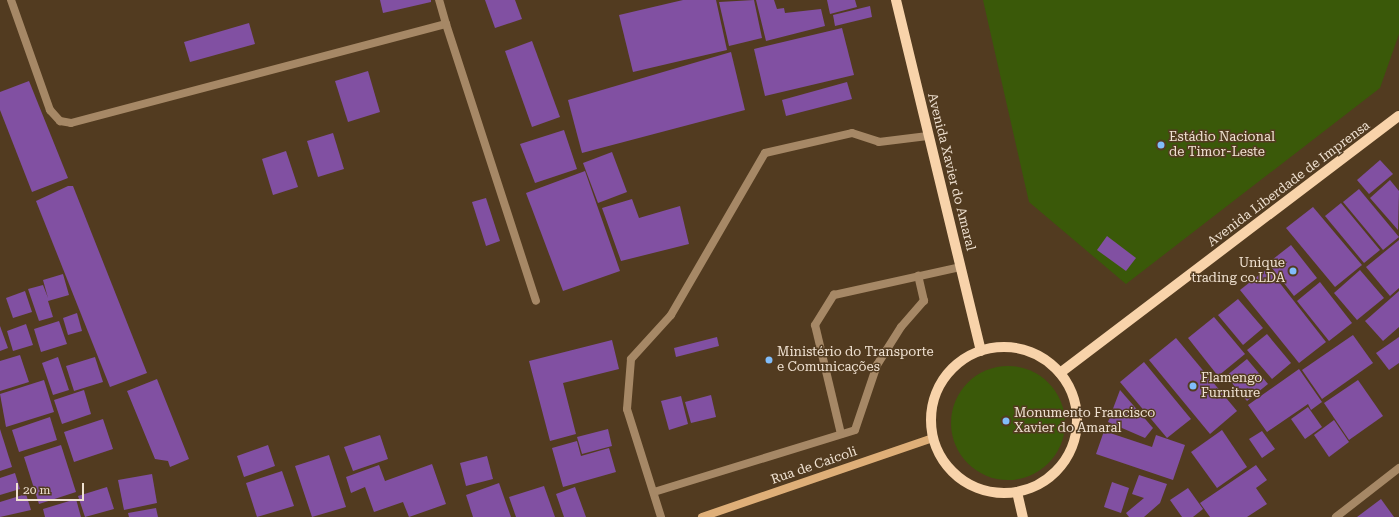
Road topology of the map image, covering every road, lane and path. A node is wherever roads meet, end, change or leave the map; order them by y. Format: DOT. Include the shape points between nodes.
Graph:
graph roads {
  1 [pos="11,0"];
  2 [pos="439,0"];
  3 [pos="896,0"];
  4 [pos="446,24"];
  5 [pos="1399,116"];
  6 [pos="928,136"];
  7 [pos="960,267"];
  8 [pos="918,276"];
  9 [pos="536,301"];
  10 [pos="981,351"];
  11 [pos="1060,373"];
  12 [pos="841,434"];
  13 [pos="933,438"];
  14 [pos="1399,468"];
  15 [pos="654,492"];
  16 [pos="1017,492"];
  17 [pos="661,517"];
  18 [pos="702,517"];
  19 [pos="1023,517"];
  20 [pos="1336,517"];
  1 -- 4 [label="street" via="50,110 60,122 71,123"];
  2 -- 4 [label="street"];
  3 -- 6 [label="main road, Avenida Xavier do Amaral"];
  4 -- 9 [label="street"];
  5 -- 11 [label="main road, Avenida Liberdade de Imprensa"];
  6 -- 7 [label="main road, Avenida Xavier do Amaral"];
  6 -- 15 [label="street" via="879,142 852,133 765,153 671,315 631,359 627,409"];
  7 -- 8 [label="street"];
  7 -- 10 [label="main road, Avenida Xavier do Amaral"];
  8 -- 12 [label="street" via="924,301 901,327 877,365 855,430"];
  8 -- 12 [label="street" via="834,295 815,325"];
  10 -- 11 [label="main road" via="1002,347 1024,350 1044,359"];
  10 -- 13 [label="main road" via="962,361 946,376 935,396 931,417"];
  11 -- 16 [label="main road" via="1072,392 1077,413 1076,435 1069,455 1056,473 1038,485"];
  12 -- 15 [label="street"];
  13 -- 16 [label="main road" via="941,459 968,483 995,493"];
  13 -- 18 [label="main road, Rua de Caicoli"];
  14 -- 20 [label="street"];
  15 -- 17 [label="street"];
  16 -- 19 [label="main road"];
}
